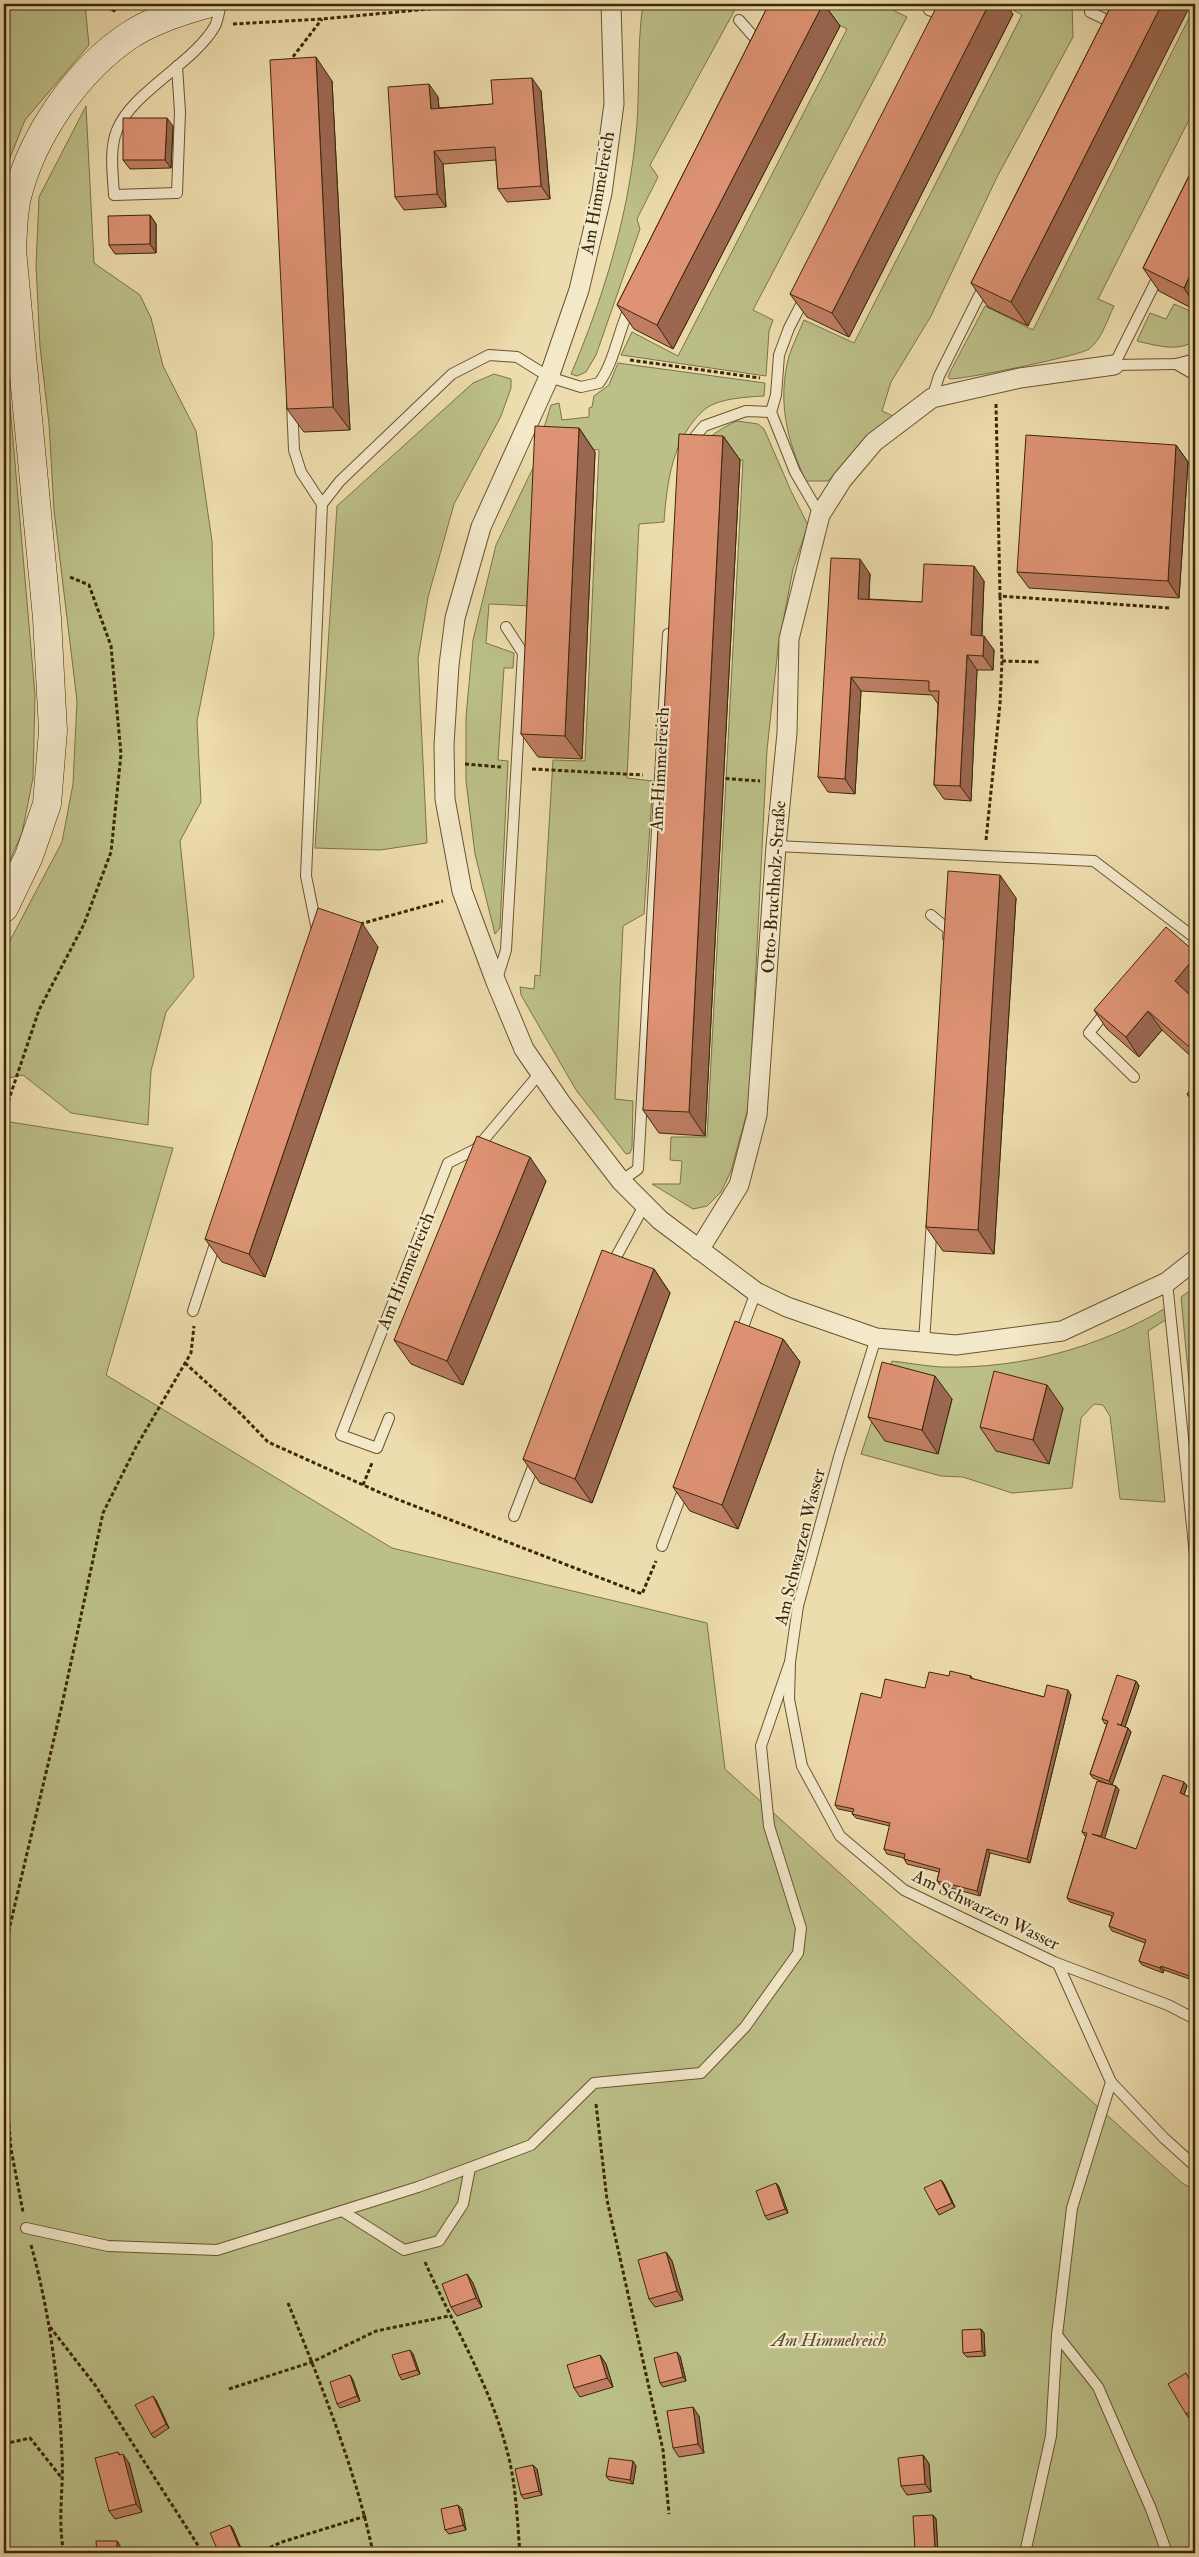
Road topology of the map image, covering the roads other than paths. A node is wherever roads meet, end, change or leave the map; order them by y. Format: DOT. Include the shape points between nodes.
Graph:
graph roads {
  1 [pos="221,4"];
  2 [pos="611,4"];
  3 [pos="954,4"];
  4 [pos="929,10"];
  5 [pos="1122,11"];
  6 [pos="1090,12"];
  7 [pos="211,15"];
  8 [pos="739,20"];
  9 [pos="763,47"];
  10 [pos="177,66"];
  11 [pos="1165,263"];
  12 [pos="992,270"];
  13 [pos="812,283"];
  14 [pos="634,298"];
  15 [pos="1195,360"];
  16 [pos="1176,364"];
  17 [pos="1114,365"];
  18 [pos="1195,375"];
  19 [pos="549,377"];
  20 [pos="291,391"];
  21 [pos="932,398"];
  22 [pos="771,412"];
  23 [pos="681,453"];
  24 [pos="322,504"];
  25 [pos="820,515"];
  26 [pos="669,619"];
  27 [pos="506,627"];
  28 [pos="776,846"];
  29 [pos="4,908"];
  30 [pos="930,915"];
  31 [pos="1195,938"];
  32 [pos="315,943"];
  33 [pos="948,949"];
  34 [pos="496,982"];
  35 [pos="1112,1004"];
  36 [pos="540,1073"];
  37 [pos="1134,1077"];
  38 [pos="621,1181"];
  39 [pos="644,1206"];
  40 [pos="932,1213"];
  41 [pos="221,1226"];
  42 [pos="699,1250"];
  43 [pos="1195,1260"];
  44 [pos="605,1280"];
  45 [pos="1167,1282"];
  46 [pos="756,1292"];
  47 [pos="193,1311"];
  48 [pos="876,1338"];
  49 [pos="924,1342"];
  50 [pos="736,1346"];
  51 [pos="389,1418"];
  52 [pos="539,1451"];
  53 [pos="689,1473"];
  54 [pos="514,1516"];
  55 [pos="662,1546"];
  56 [pos="1195,1555"];
  57 [pos="790,1662"];
  58 [pos="1058,1964"];
  59 [pos="1195,2020"];
  60 [pos="1111,2082"];
  61 [pos="1195,2166"];
  62 [pos="470,2168"];
  63 [pos="344,2212"];
  64 [pos="26,2228"];
  65 [pos="1057,2335"];
  66 [pos="1025,2553"];
  67 [pos="1166,2553"];
  1 -- 7 [label="lane"];
  2 -- 19 [label="street, Am Himmelreich" via="614,104 602,192 579,290"];
  3 -- 4 [label="lane" via="945,21"];
  5 -- 6 [label="lane" via="1113,28"];
  7 -- 10 [label="lane" via="193,52"];
  7 -- 29 [label="main road" via="162,19 130,36 97,62 66,99 34,150 16,198 14,278 52,687 53,731 47,804"];
  8 -- 9 [label="lane"];
  10 -- 10 [label="lane" via="134,106 117,130 113,149 114,195 177,193 180,112"];
  11 -- 17 [label="lane"];
  12 -- 21 [label="lane" via="938,376"];
  13 -- 22 [label="lane" via="779,355"];
  14 -- 19 [label="lane" via="621,324 610,368 598,383 581,388"];
  15 -- 16 [label="lane"];
  16 -- 17 [label="lane"];
  16 -- 18 [label="lane"];
  17 -- 21 [label="street, Otto-Bruchholz-Straße" via="996,383"];
  19 -- 24 [label="lane" via="517,357 488,355 452,374 340,481"];
  19 -- 34 [label="street, Am Himmelreich" via="481,527 455,618 449,665 444,763 446,800 462,891"];
  20 -- 24 [label="lane" via="294,450 301,472"];
  21 -- 25 [label="street, Otto-Bruchholz-Straße" via="874,442 842,480"];
  22 -- 23 [label="lane" via="746,411 704,426"];
  22 -- 25 [label="lane" via="795,472"];
  24 -- 32 [label="lane" via="306,876 318,933"];
  25 -- 28 [label="street, Otto-Bruchholz-Straße" via="789,639 787,733"];
  26 -- 38 [label="lane, Am Himmelreich" via="638,1169"];
  27 -- 34 [label="lane" via="523,653 506,950"];
  28 -- 31 [label="lane" via="1094,861 1173,927"];
  28 -- 42 [label="street, Otto-Bruchholz-Straße" via="758,1116 739,1186"];
  30 -- 33 [label="lane" via="949,930"];
  34 -- 36 [label="street, Am Himmelreich" via="524,1049"];
  35 -- 37 [label="lane" via="1089,1033"];
  36 -- 38 [label="street, Am Himmelreich"];
  36 -- 51 [label="lane, Am Himmelreich" via="476,1149 448,1163 341,1436 377,1448"];
  38 -- 39 [label="street, Am Himmelreich"];
  39 -- 42 [label="street, Am Himmelreich"];
  39 -- 44 [label="lane"];
  40 -- 49 [label="lane"];
  41 -- 47 [label="lane"];
  42 -- 46 [label="street, Am Himmelreich"];
  43 -- 45 [label="street, Am Himmelreich"];
  45 -- 49 [label="street, Am Himmelreich" via="1062,1331 956,1345"];
  45 -- 56 [label="lane"];
  46 -- 48 [label="street, Am Himmelreich" via="787,1307"];
  46 -- 50 [label="lane"];
  48 -- 49 [label="street, Am Himmelreich"];
  48 -- 57 [label="lane, Am Schwarzen Wasser" via="798,1606"];
  52 -- 54 [label="lane"];
  53 -- 55 [label="lane"];
  57 -- 58 [label="lane, Am Schwarzen Wasser" via="789,1699 802,1766 840,1836 904,1890"];
  57 -- 62 [label="lane" via="761,1746 769,1826 801,1928 798,1953 745,2027 701,2073 594,2083 531,2146"];
  58 -- 59 [label="lane, Am Schwarzen Wasser" via="1168,2005"];
  58 -- 60 [label="lane"];
  60 -- 61 [label="lane"];
  60 -- 65 [label="lane" via="1072,2208"];
  62 -- 63 [label="lane"];
  62 -- 63 [label="lane" via="463,2204 438,2241 404,2250"];
  63 -- 64 [label="lane" via="217,2250 108,2246"];
  65 -- 66 [label="lane" via="1051,2436"];
  65 -- 67 [label="lane" via="1098,2387 1151,2509"];
}
